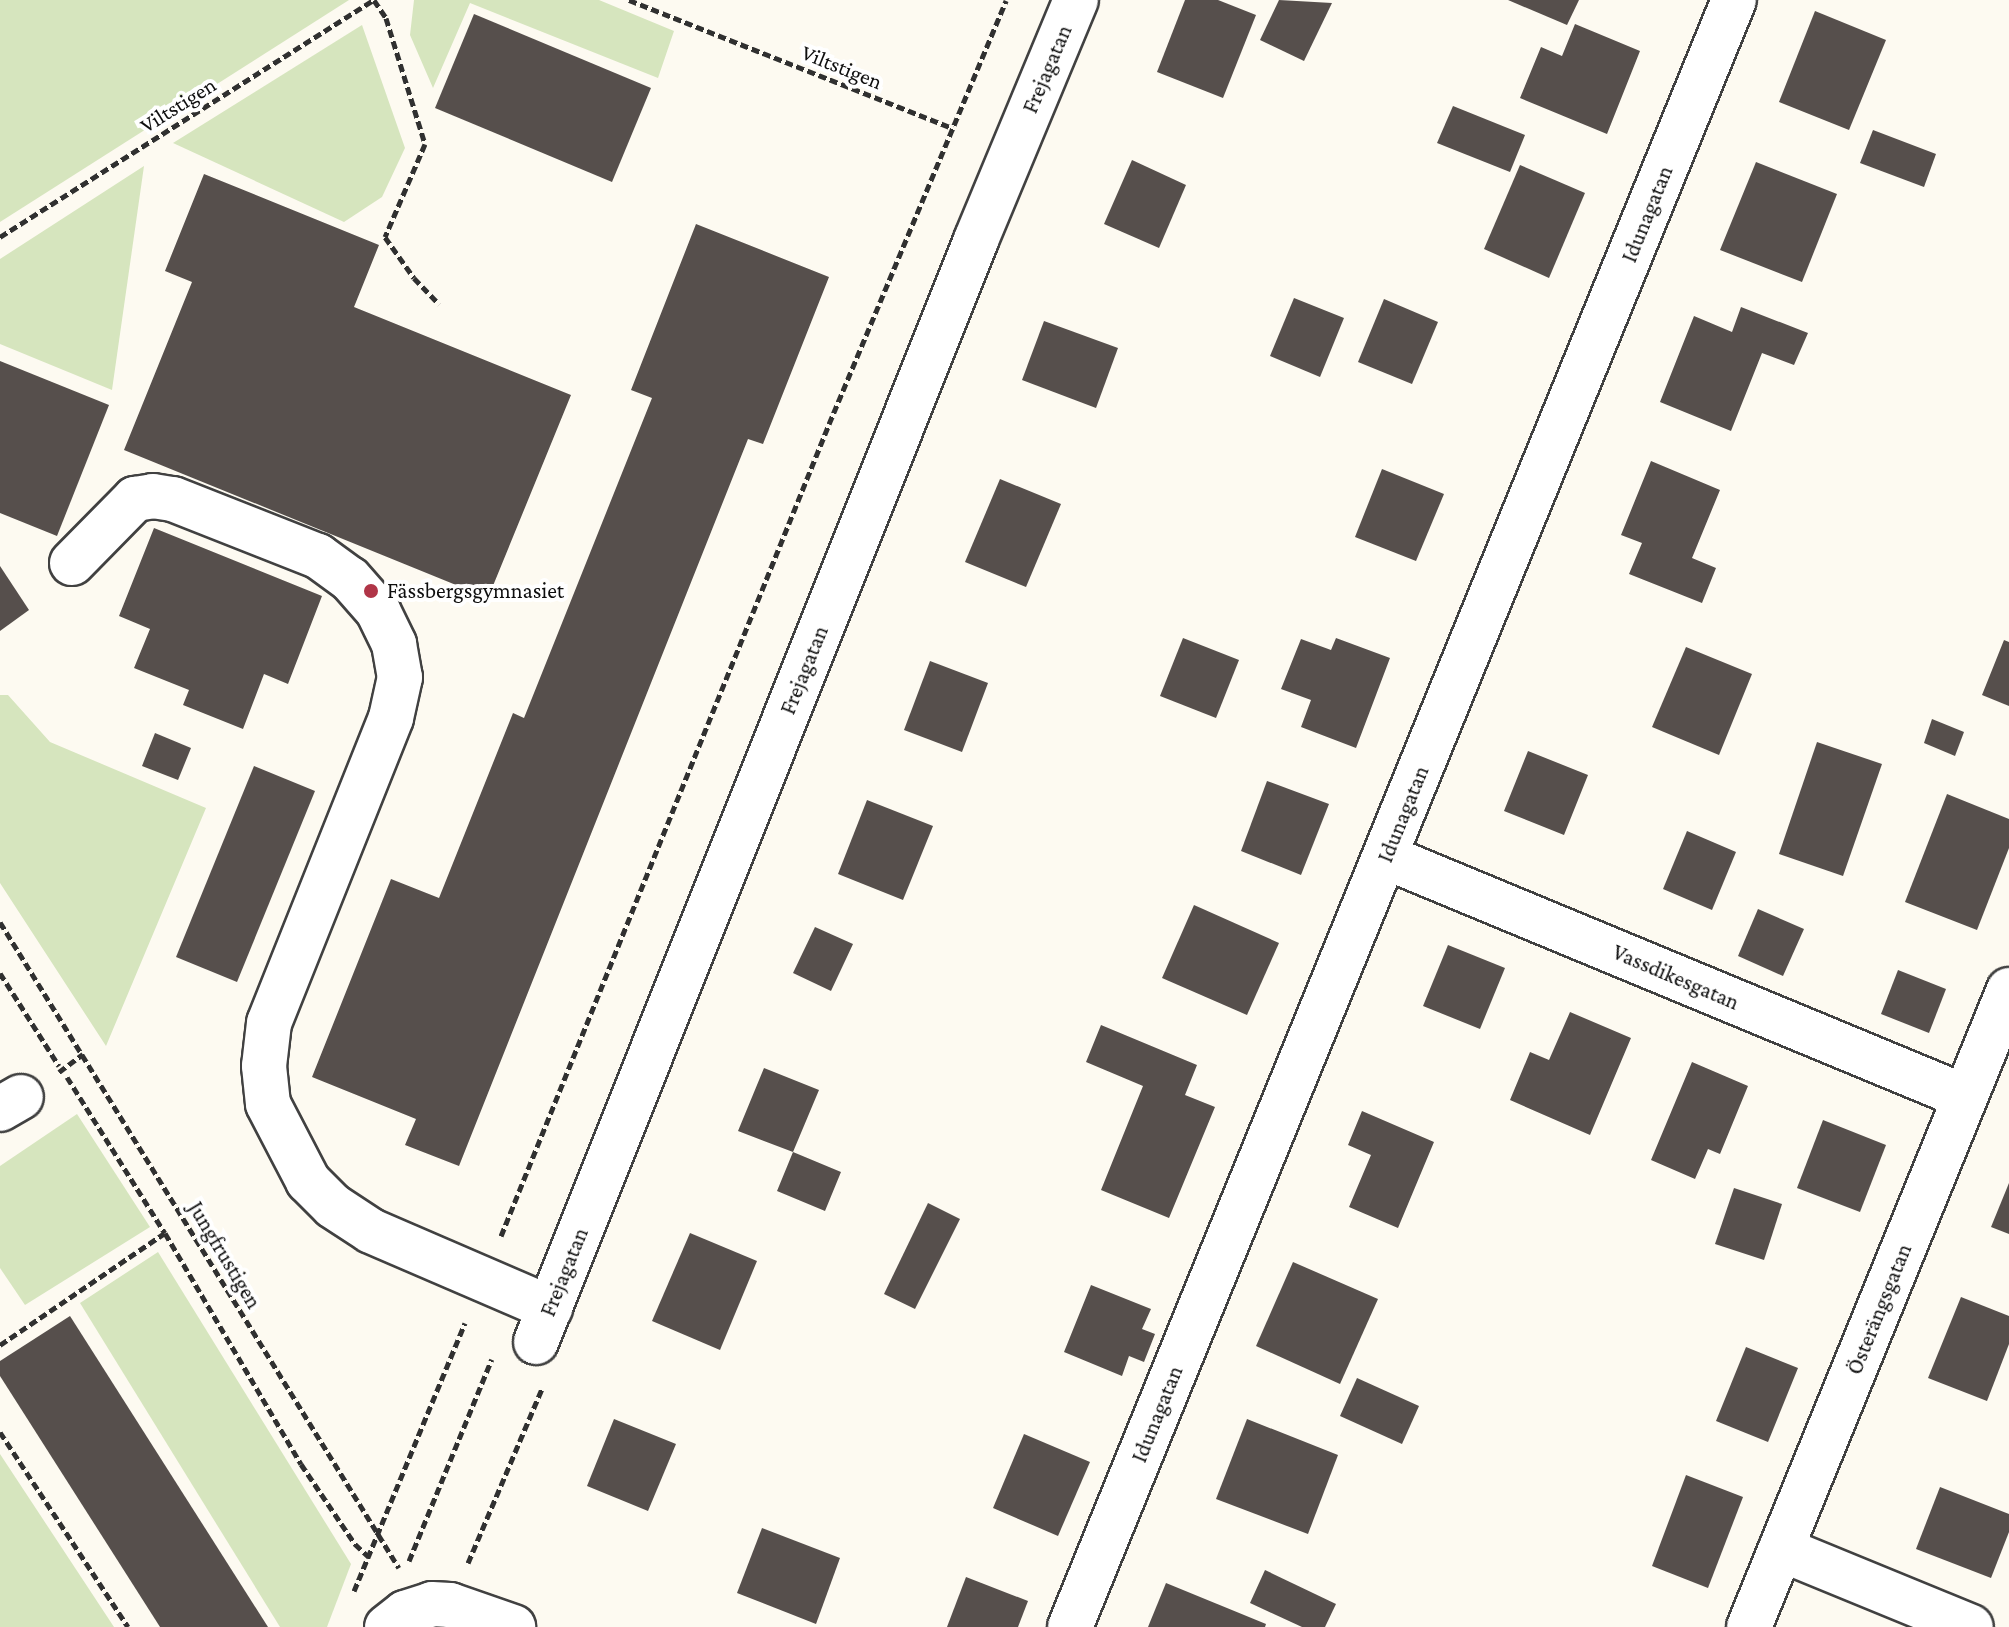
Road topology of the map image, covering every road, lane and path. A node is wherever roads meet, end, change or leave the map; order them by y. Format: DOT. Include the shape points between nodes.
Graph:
graph roads {
  1 [pos="373,0"];
  2 [pos="629,0"];
  3 [pos="1006,0"];
  4 [pos="1076,0"];
  5 [pos="1734,0"];
  6 [pos="953,128"];
  7 [pos="0,237"];
  8 [pos="439,304"];
  9 [pos="72,563"];
  10 [pos="1386,857"];
  11 [pos="0,922"];
  12 [pos="0,973"];
  13 [pos="2009,990"];
  14 [pos="1965,1097"];
  15 [pos="165,1233"];
  16 [pos="483,1280"];
  17 [pos="543,1325"];
  18 [pos="0,1345"];
  19 [pos="0,1432"];
  20 [pos="379,1536"];
  21 [pos="1781,1549"];
  22 [pos="369,1557"];
  23 [pos="351,1600"];
  24 [pos="414,1603"];
  25 [pos="128,1627"];
  26 [pos="513,1627"];
  27 [pos="1070,1627"];
  28 [pos="1749,1627"];
  29 [pos="1971,1627"];
  1 -- 7 [label="path, Viltstigen"];
  1 -- 8 [label="path" via="386,18 425,144 385,237"];
  2 -- 6 [label="path, Viltstigen"];
  3 -- 6 [label="path"];
  4 -- 17 [label="street, Frejagatan"];
  5 -- 10 [label="street, Idunagatan"];
  6 -- 16 [label="path"];
  9 -- 16 [label="street" via="135,499 173,499 318,556 350,579 378,611 394,644 400,677 391,718 269,1023 264,1066 268,1104 308,1181 333,1206 371,1231"];
  10 -- 14 [label="street, Vassdikesgatan"];
  10 -- 27 [label="street, Idunagatan"];
  11 -- 20 [label="path, Jungfrustigen"];
  12 -- 15 [label="path"];
  13 -- 14 [label="street, Österängsgatan"];
  14 -- 21 [label="street, Österängsgatan"];
  15 -- 18 [label="path"];
  15 -- 22 [label="path" via="301,1464"];
  16 -- 17 [label="street"];
  16 -- 20 [label="path"];
  17 -- 24 [label="path" via="543,1388"];
  17 -- 24 [label="path" via="505,1329 416,1548"];
  19 -- 25 [label="path"];
  20 -- 22 [label="path"];
  20 -- 24 [label="path, Jungfrustigen"];
  21 -- 28 [label="street, Österängsgatan"];
  21 -- 29 [label="street"];
  22 -- 23 [label="path"];
  24 -- 26 [label="street"];
}
